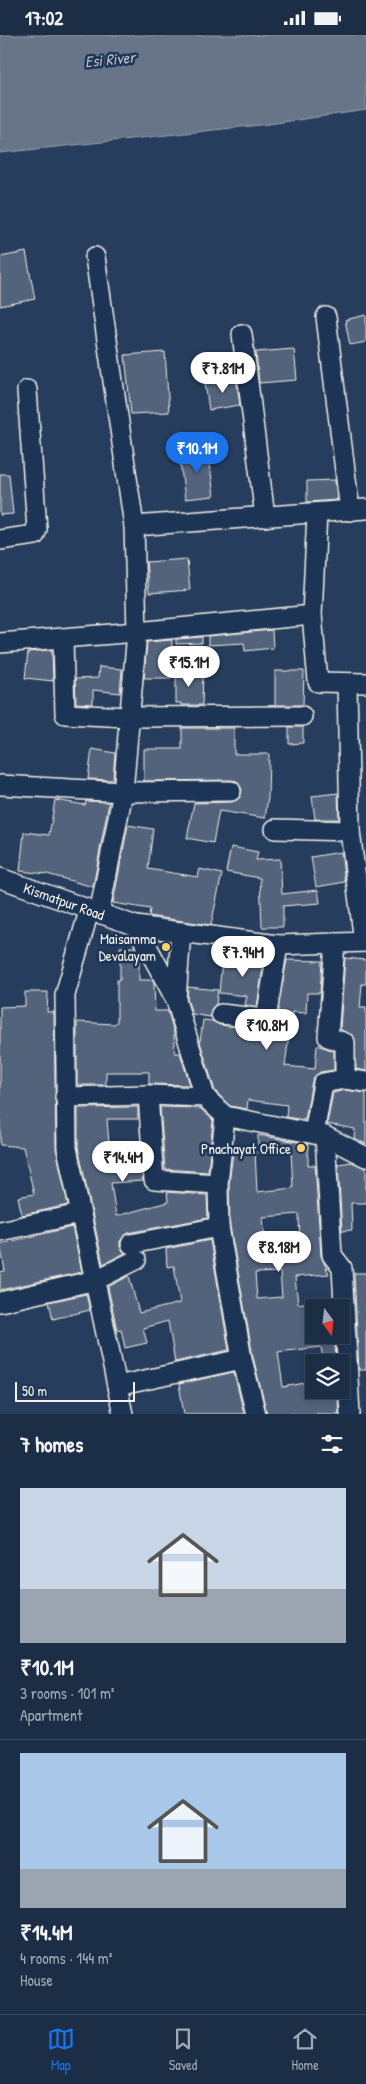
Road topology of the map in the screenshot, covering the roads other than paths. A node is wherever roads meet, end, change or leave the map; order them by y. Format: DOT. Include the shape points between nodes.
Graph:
graph roads {
  1 [pos="95,257"];
  2 [pos="326,317"];
  3 [pos="242,334"];
  4 [pos="27,390"];
  5 [pos="358,510"];
  6 [pos="316,513"];
  7 [pos="265,517"];
  8 [pos="134,526"];
  9 [pos="0,540"];
  10 [pos="312,615"];
  11 [pos="137,632"];
  12 [pos="63,638"];
  13 [pos="0,643"];
  14 [pos="347,683"];
  15 [pos="366,683"];
  16 [pos="302,716"];
  17 [pos="129,717"];
  18 [pos="1,785"];
  19 [pos="123,791"];
  20 [pos="231,791"];
  21 [pos="275,829"];
  22 [pos="350,831"];
  23 [pos="0,878"];
  24 [pos="94,913"];
  25 [pos="136,927"];
  26 [pos="181,932"];
  27 [pos="365,942"];
  28 [pos="334,943"];
  29 [pos="278,945"];
  30 [pos="176,1001"];
  31 [pos="221,1015"];
  32 [pos="344,1079"];
  33 [pos="366,1082"];
  34 [pos="148,1095"];
  35 [pos="65,1097"];
  36 [pos="205,1097"];
  37 [pos="225,1116"];
  38 [pos="319,1135"];
  39 [pos="366,1157"];
  40 [pos="218,1184"];
  41 [pos="80,1214"];
  42 [pos="219,1227"];
  43 [pos="0,1231"];
  44 [pos="96,1280"];
  45 [pos="0,1302"];
  46 [pos="242,1359"];
  47 [pos="357,1377"];
  48 [pos="117,1386"];
  49 [pos="123,1414"];
  50 [pos="256,1414"];
  51 [pos="350,1414"];
  1 -- 8 [label="street"];
  2 -- 5 [label="street"];
  3 -- 7 [label="street"];
  4 -- 9 [label="street" via="37,529 35,535"];
  5 -- 6 [label="street"];
  6 -- 7 [label="street"];
  6 -- 10 [label="street"];
  7 -- 8 [label="street"];
  8 -- 11 [label="street"];
  10 -- 11 [label="street"];
  10 -- 14 [label="street" via="318,682"];
  11 -- 12 [label="street"];
  11 -- 17 [label="street"];
  12 -- 13 [label="street"];
  12 -- 17 [label="street" via="64,714"];
  14 -- 15 [label="street"];
  14 -- 22 [label="street"];
  16 -- 17 [label="street"];
  17 -- 19 [label="street"];
  18 -- 19 [label="street"];
  19 -- 20 [label="street"];
  19 -- 24 [label="street"];
  21 -- 22 [label="street"];
  22 -- 27 [label="street"];
  23 -- 24 [label="street, Kismatpur Road"];
  24 -- 25 [label="street, Kismatpur Road"];
  24 -- 35 [label="street" via="65,995"];
  25 -- 26 [label="street, Kismatpur Road"];
  25 -- 30 [label="street"];
  26 -- 29 [label="street, Kismatpur Road"];
  26 -- 30 [label="street"];
  27 -- 28 [label="street, Kismatpur Road"];
  28 -- 29 [label="street, Kismatpur Road"];
  28 -- 32 [label="street" via="328,1037 345,1043"];
  29 -- 31 [label="street" via="266,1019"];
  30 -- 36 [label="street"];
  32 -- 33 [label="street"];
  32 -- 38 [label="street" via="323,1083"];
  34 -- 35 [label="street"];
  34 -- 36 [label="street"];
  34 -- 40 [label="street" via="154,1180"];
  35 -- 41 [label="street" via="68,1148"];
  36 -- 37 [label="street"];
  37 -- 38 [label="street"];
  37 -- 40 [label="street"];
  38 -- 39 [label="street"];
  38 -- 47 [label="street" via="332,1255 342,1268"];
  40 -- 42 [label="street"];
  41 -- 43 [label="street"];
  41 -- 44 [label="street"];
  42 -- 44 [label="street" via="134,1252"];
  42 -- 46 [label="street"];
  44 -- 45 [label="street"];
  44 -- 48 [label="street"];
  46 -- 48 [label="street"];
  46 -- 50 [label="street"];
  47 -- 51 [label="street"];
  48 -- 49 [label="street"];
}
